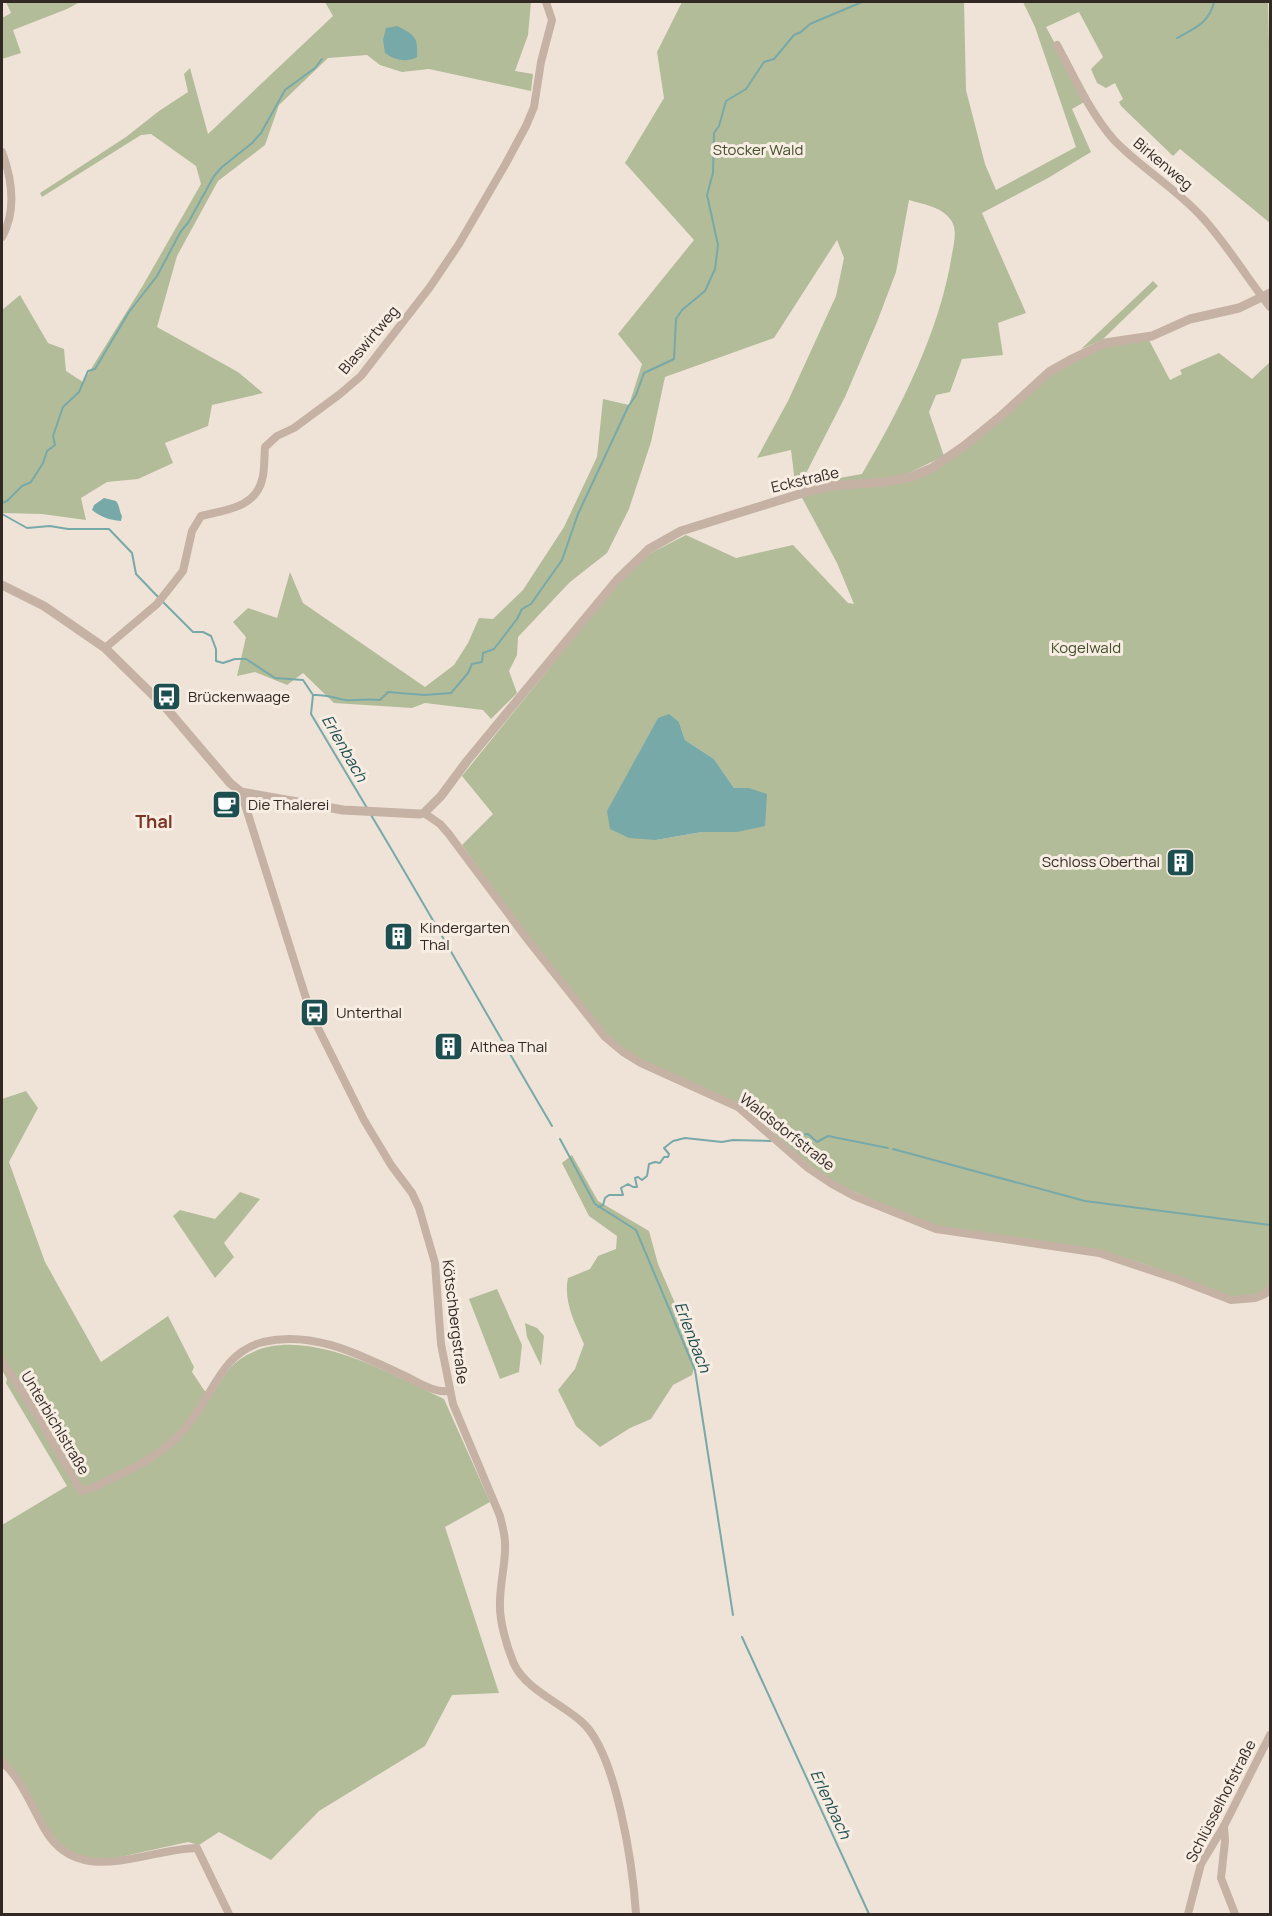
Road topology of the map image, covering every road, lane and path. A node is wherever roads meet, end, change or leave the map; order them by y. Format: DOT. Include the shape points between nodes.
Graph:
graph roads {
  1 [pos="546,2"];
  2 [pos="1057,45"];
  3 [pos="2,152"];
  4 [pos="2,237"];
  5 [pos="1266,295"];
  6 [pos="1270,307"];
  7 [pos="2,585"];
  8 [pos="105,648"];
  9 [pos="241,792"];
  10 [pos="424,813"];
  11 [pos="1270,1287"];
  12 [pos="2,1361"];
  13 [pos="450,1391"];
  14 [pos="1270,1735"];
  15 [pos="2,1762"];
  16 [pos="1224,1826"];
  17 [pos="229,1914"];
  18 [pos="636,1914"];
  19 [pos="1188,1914"];
  20 [pos="1235,1914"];
  1 -- 8 [label="street, Blaswirtweg" via="552,20 534,107 511,155 430,287 361,376 265,447 263,480 255,497 239,506 201,516 192,531 183,571 165,596"];
  2 -- 5 [label="street, Birkenweg" via="1109,133 1198,212"];
  3 -- 4 [label="street" via="11,189 9,217"];
  5 -- 6 [label="street, Birkenweg"];
  5 -- 10 [label="street, Eckstraße" via="1239,308 1190,319 1152,336 1105,343 1072,359 1049,372 964,446 932,468 885,482 806,492 681,531 649,549 616,580"];
  7 -- 8 [label="street" via="44,606"];
  8 -- 9 [label="street" via="167,709"];
  9 -- 10 [label="street" via="364,812"];
  9 -- 13 [label="street, Kötschbergstraße" via="310,1014 364,1120 419,1208 435,1263 441,1344"];
  10 -- 11 [label="street, Waldsdorfstraße" via="448,833 605,1037 642,1063 738,1107 832,1184 936,1230 1099,1253 1231,1300 1255,1298"];
  12 -- 13 [label="street, Unterbichlstraße" via="81,1491 117,1476 165,1448 194,1418 224,1367 264,1342 297,1340 326,1344 356,1353 435,1390"];
  13 -- 18 [label="street, Kötschbergstraße" via="500,1516 505,1552 499,1605 512,1658 523,1678 583,1723 606,1758 629,1852"];
  14 -- 16 [label="street, Schlüsselhofstraße"];
  15 -- 17 [label="street" via="47,1834 66,1854 105,1863 197,1848"];
  16 -- 19 [label="street, Schlüsselhofstraße" via="1201,1864"];
  16 -- 20 [label="street" via="1221,1878"];
}
